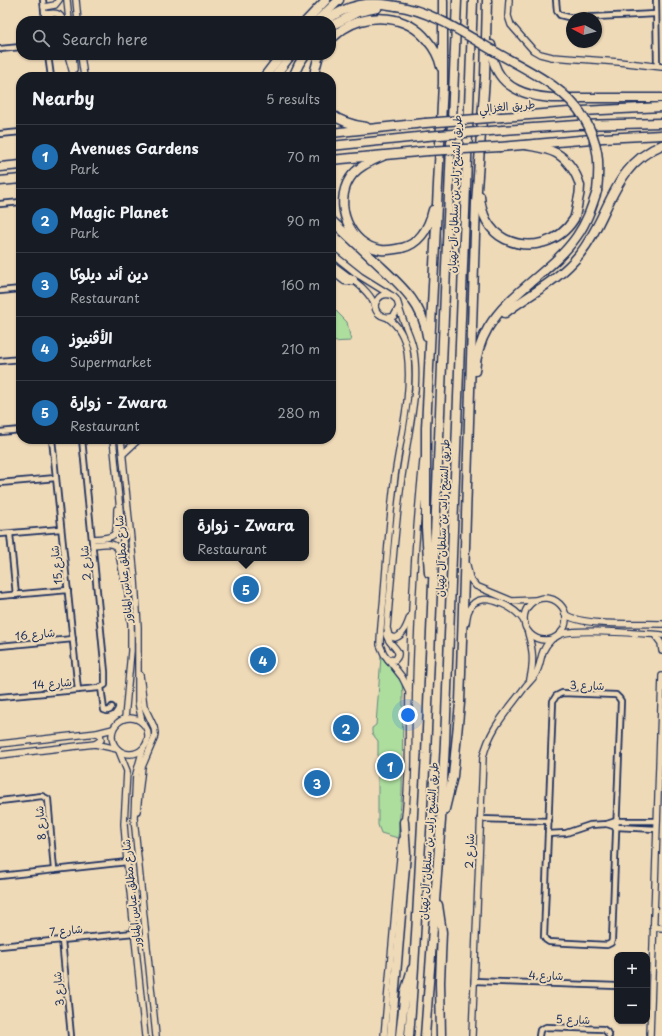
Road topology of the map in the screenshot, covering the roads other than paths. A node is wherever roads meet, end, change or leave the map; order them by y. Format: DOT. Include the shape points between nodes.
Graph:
graph roads {
  1 [pos="43,0"];
  2 [pos="59,0"];
  3 [pos="67,0"];
  4 [pos="76,0"];
  5 [pos="326,0"];
  6 [pos="339,0"];
  7 [pos="443,0"];
  8 [pos="458,0"];
  9 [pos="473,0"];
  10 [pos="487,0"];
  11 [pos="509,0"];
  12 [pos="556,0"];
  13 [pos="656,0"];
  14 [pos="396,6"];
  15 [pos="44,7"];
  16 [pos="487,9"];
  17 [pos="44,14"];
  18 [pos="656,14"];
  19 [pos="60,16"];
  20 [pos="69,16"];
  21 [pos="78,16"];
  22 [pos="311,16"];
  23 [pos="322,16"];
  24 [pos="334,16"];
  25 [pos="566,16"];
  26 [pos="602,17"];
  27 [pos="336,23"];
  28 [pos="336,35"];
  29 [pos="16,48"];
  30 [pos="0,50"];
  31 [pos="49,60"];
  32 [pos="69,60"];
  33 [pos="73,60"];
  34 [pos="82,60"];
  35 [pos="278,60"];
  36 [pos="288,60"];
  37 [pos="302,60"];
  38 [pos="318,60"];
  39 [pos="659,66"];
  40 [pos="50,72"];
  41 [pos="73,72"];
  42 [pos="74,72"];
  43 [pos="83,72"];
  44 [pos="268,72"];
  45 [pos="279,72"];
  46 [pos="295,72"];
  47 [pos="315,72"];
  48 [pos="442,84"];
  49 [pos="662,98"];
  50 [pos="662,107"];
  51 [pos="336,117"];
  52 [pos="662,123"];
  53 [pos="378,128"];
  54 [pos="16,132"];
  55 [pos="336,132"];
  56 [pos="0,134"];
  57 [pos="662,135"];
  58 [pos="336,145"];
  59 [pos="526,145"];
  60 [pos="662,145"];
  61 [pos="384,156"];
  62 [pos="336,160"];
  63 [pos="466,162"];
  64 [pos="16,165"];
  65 [pos="0,167"];
  66 [pos="478,168"];
  67 [pos="439,178"];
  68 [pos="16,179"];
  69 [pos="0,181"];
  70 [pos="16,202"];
  71 [pos="0,204"];
  72 [pos="336,225"];
  73 [pos="336,257"];
  74 [pos="336,267"];
  75 [pos="336,273"];
  76 [pos="353,280"];
  77 [pos="16,289"];
  78 [pos="0,291"];
  79 [pos="389,295"];
  80 [pos="375,306"];
  81 [pos="399,308"];
  82 [pos="388,318"];
  83 [pos="491,324"];
  84 [pos="471,353"];
  85 [pos="16,359"];
  86 [pos="0,361"];
  87 [pos="428,374"];
  88 [pos="469,416"];
  89 [pos="426,428"];
  90 [pos="16,430"];
  91 [pos="0,432"];
  92 [pos="53,444"];
  93 [pos="83,444"];
  94 [pos="114,444"];
  95 [pos="122,444"];
  96 [pos="134,444"];
  97 [pos="123,454"];
  98 [pos="56,478"];
  99 [pos="0,484"];
  100 [pos="119,499"];
  101 [pos="62,529"];
  102 [pos="0,534"];
  103 [pos="10,534"];
  104 [pos="93,542"];
  105 [pos="464,543"];
  106 [pos="68,590"];
  107 [pos="128,590"];
  108 [pos="16,595"];
  109 [pos="0,596"];
  110 [pos="535,600"];
  111 [pos="432,604"];
  112 [pos="412,613"];
  113 [pos="565,614"];
  114 [pos="524,621"];
  115 [pos="662,624"];
  116 [pos="387,628"];
  117 [pos="527,631"];
  118 [pos="655,635"];
  119 [pos="662,635"];
  120 [pos="557,636"];
  121 [pos="72,639"];
  122 [pos="551,640"];
  123 [pos="0,646"];
  124 [pos="462,648"];
  125 [pos="662,651"];
  126 [pos="388,659"];
  127 [pos="138,670"];
  128 [pos="662,676"];
  129 [pos="530,682"];
  130 [pos="103,686"];
  131 [pos="78,690"];
  132 [pos="409,692"];
  133 [pos="0,697"];
  134 [pos="112,707"];
  135 [pos="125,718"];
  136 [pos="142,722"];
  137 [pos="113,729"];
  138 [pos="97,733"];
  139 [pos="26,741"];
  140 [pos="0,744"];
  141 [pos="96,744"];
  142 [pos="143,749"];
  143 [pos="118,750"];
  144 [pos="30,751"];
  145 [pos="0,754"];
  146 [pos="661,754"];
  147 [pos="660,797"];
  148 [pos="0,801"];
  149 [pos="480,819"];
  150 [pos="441,820"];
  151 [pos="549,821"];
  152 [pos="616,821"];
  153 [pos="404,822"];
  154 [pos="657,822"];
  155 [pos="607,824"];
  156 [pos="616,828"];
  157 [pos="134,829"];
  158 [pos="656,829"];
  159 [pos="548,834"];
  160 [pos="127,862"];
  161 [pos="54,870"];
  162 [pos="0,876"];
  163 [pos="436,895"];
  164 [pos="653,927"];
  165 [pos="662,928"];
  166 [pos="134,933"];
  167 [pos="62,940"];
  168 [pos="0,946"];
  169 [pos="415,961"];
  170 [pos="650,972"];
  171 [pos="474,981"];
  172 [pos="440,982"];
  173 [pos="614,986"];
  174 [pos="649,988"];
  175 [pos="71,1036"];
  176 [pos="145,1036"];
  177 [pos="156,1036"];
  178 [pos="384,1036"];
  179 [pos="391,1036"];
  180 [pos="400,1036"];
  181 [pos="409,1036"];
  182 [pos="425,1036"];
  183 [pos="437,1036"];
  184 [pos="441,1036"];
  185 [pos="472,1036"];
  186 [pos="539,1036"];
  187 [pos="608,1036"];
  188 [pos="650,1036"];
  1 -- 15 [label="street"];
  2 -- 15 [label="street" via="55,5"];
  3 -- 20 [label="street"];
  4 -- 21 [label="street"];
  5 -- 22 [label="highway"];
  6 -- 23 [label="highway"];
  7 -- 48 [label="highway"];
  8 -- 111 [label="highway, طريق الشيخ زايد بن سلطان آل نهيان"];
  9 -- 63 [label="highway, طريق الشيخ زايد بن سلطان آل نهيان"];
  10 -- 16 [label="highway"];
  11 -- 39 [label="street" via="508,16 511,26 540,54 552,58"];
  12 -- 25 [label="street" via="557,11"];
  13 -- 18 [label="street"];
  14 -- 24 [label="highway" via="380,3 362,4"];
  14 -- 27 [label="highway" via="358,12"];
  14 -- 83 [label="highway, bridge" via="436,18 537,76 572,102 594,136 598,156 597,191 584,224 563,253 498,314"];
  15 -- 17 [label="street"];
  16 -- 49 [label="highway" via="490,43 498,74 520,92 551,98"];
  16 -- 66 [label="highway"];
  17 -- 19 [label="street" via="56,13"];
  18 -- 26 [label="street"];
  18 -- 39 [label="street"];
  28 -- 48 [label="highway" via="354,24 374,18 404,22 421,33 432,46 440,64"];
  29 -- 30 [label="street"];
  31 -- 40 [label="street"];
  32 -- 41 [label="street"];
  33 -- 42 [label="street"];
  34 -- 43 [label="street"];
  35 -- 44 [label="highway"];
  36 -- 45 [label="highway"];
  37 -- 46 [label="highway"];
  38 -- 47 [label="highway"];
  48 -- 67 [label="highway"];
  50 -- 53 [label="highway, طريق الغزالي, bridge"];
  51 -- 53 [label="highway" via="351,124"];
  52 -- 58 [label="highway, طريق الغزالي, bridge" via="503,130"];
  53 -- 55 [label="highway, طريق الغزالي"];
  54 -- 56 [label="street"];
  57 -- 59 [label="highway"];
  59 -- 61 [label="highway, bridge"];
  59 -- 66 [label="highway" via="557,153 570,165 580,188 574,218 563,232 545,243 517,243 497,234 488,224 481,204"];
  60 -- 83 [label="highway" via="641,156 628,169 617,185 597,228 569,266"];
  61 -- 62 [label="highway"];
  61 -- 67 [label="highway" via="361,167 351,177 344,191 343,204 350,228 368,246 380,250 405,247 424,233 430,223"];
  63 -- 84 [label="highway"];
  63 -- 150 [label="highway, طريق الشيخ زايد بن سلطان آل نهيان"];
  64 -- 65 [label="highway"];
  66 -- 84 [label="highway"];
  67 -- 87 [label="highway"];
  68 -- 69 [label="highway"];
  70 -- 71 [label="street"];
  72 -- 87 [label="highway" via="412,299 424,321 427,333"];
  73 -- 79 [label="street"];
  74 -- 76 [label="street"];
  75 -- 76 [label="highway" via="345,280"];
  76 -- 80 [label="street" via="367,292"];
  77 -- 78 [label="street"];
  79 -- 80 [label="street" via="378,298"];
  79 -- 81 [label="street" via="395,298"];
  80 -- 82 [label="street" via="377,313"];
  81 -- 82 [label="street" via="394,316"];
  81 -- 116 [label="street" via="413,347 415,381 399,500"];
  82 -- 126 [label="street" via="398,328 405,342 409,378 388,535 380,643 382,652"];
  83 -- 88 [label="highway" via="483,339 476,364"];
  84 -- 88 [label="highway"];
  85 -- 86 [label="street"];
  87 -- 89 [label="highway"];
  88 -- 105 [label="highway"];
  89 -- 111 [label="highway" via="426,528"];
  89 -- 112 [label="street"];
  90 -- 91 [label="street"];
  92 -- 98 [label="street, شارع 15"];
  93 -- 104 [label="street, شارع 2"];
  94 -- 100 [label="street, شارع مطلق عباس المناور"];
  95 -- 97 [label="street, شارع مطلق عباس المناور"];
  96 -- 97 [label="street"];
  97 -- 127 [label="street, شارع مطلق عباس المناور" via="138,627"];
  98 -- 99 [label="street"];
  98 -- 101 [label="street, شارع 15"];
  100 -- 104 [label="street" via="115,534"];
  100 -- 107 [label="street, شارع مطلق عباس المناور"];
  101 -- 103 [label="street"];
  101 -- 106 [label="street, شارع 15"];
  102 -- 103 [label="street"];
  103 -- 108 [label="street"];
  104 -- 107 [label="street" via="116,546"];
  104 -- 130 [label="street, شارع 2" via="105,672"];
  105 -- 110 [label="street" via="469,575 476,586 512,601"];
  105 -- 124 [label="highway"];
  106 -- 108 [label="street"];
  106 -- 121 [label="street, شارع 15"];
  107 -- 135 [label="street, شارع مطلق عباس المناور" via="131,651"];
  108 -- 109 [label="street"];
  110 -- 113 [label="street" via="554,600 559,603"];
  110 -- 114 [label="street" via="525,611"];
  111 -- 169 [label="highway, طريق الشيخ زايد بن سلطان آل نهيان"];
  112 -- 116 [label="street" via="398,638 390,637"];
  112 -- 132 [label="street"];
  113 -- 115 [label="street" via="580,621"];
  113 -- 120 [label="street" via="565,626"];
  114 -- 117 [label="street"];
  114 -- 124 [label="street" via="510,607 490,600 479,600 468,611"];
  116 -- 126 [label="street" via="387,638 399,653 395,660"];
  117 -- 122 [label="street" via="540,640"];
  117 -- 129 [label="street" via="533,655"];
  118 -- 119 [label="street"];
  118 -- 120 [label="street" via="582,631"];
  118 -- 125 [label="street" via="661,643"];
  120 -- 122 [label="street"];
  121 -- 123 [label="street, شارع 16"];
  121 -- 131 [label="street, شارع 15"];
  122 -- 129 [label="street, شارع 2" via="543,650 538,670"];
  124 -- 150 [label="highway" via="456,758 449,797"];
  126 -- 132 [label="street" via="402,677"];
  127 -- 136 [label="street, شارع مطلق عباس المناور" via="138,702"];
  127 -- 157 [label="street" via="144,706 155,733 142,768"];
  128 -- 146 [label="street"];
  129 -- 149 [label="street, شارع 2" via="500,719 488,739 483,757"];
  130 -- 131 [label="street, شارع 14"];
  130 -- 134 [label="street, شارع 2" via="104,710 110,710"];
  131 -- 133 [label="street, شارع 14"];
  132 -- 153 [label="street" via="408,780"];
  135 -- 136 [label="street" via="137,718"];
  135 -- 137 [label="street" via="119,720"];
  136 -- 142 [label="street" via="146,726 148,738"];
  137 -- 138 [label="street"];
  137 -- 143 [label="street" via="112,742"];
  138 -- 139 [label="street"];
  138 -- 141 [label="street" via="100,734 101,740"];
  139 -- 140 [label="street"];
  139 -- 144 [label="street" via="25,748"];
  141 -- 143 [label="street"];
  141 -- 144 [label="street"];
  142 -- 143 [label="street" via="131,754"];
  142 -- 157 [label="street, شارع مطلق عباس المناور" via="136,774"];
  143 -- 160 [label="street, شارع مطلق عباس المناور" via="127,771 124,824"];
  144 -- 145 [label="street"];
  146 -- 147 [label="street"];
  147 -- 154 [label="street"];
  148 -- 161 [label="street, شارع 8" via="42,796 48,799"];
  149 -- 151 [label="street"];
  149 -- 171 [label="street, شارع 2"];
  150 -- 163 [label="highway, طريق الشيخ زايد بن سلطان آل نهيان"];
  151 -- 152 [label="street, شارع 3" via="553,701 562,693 616,695 620,699"];
  151 -- 159 [label="street, شارع 3"];
  152 -- 154 [label="street"];
  152 -- 155 [label="street"];
  152 -- 156 [label="street, شارع 3"];
  153 -- 178 [label="street"];
  153 -- 179 [label="highway" via="406,854"];
  154 -- 158 [label="street"];
  155 -- 156 [label="street"];
  155 -- 159 [label="street" via="590,825 566,833"];
  156 -- 158 [label="street"];
  156 -- 159 [label="street, شارع 3" via="612,940 607,945 551,942 545,938"];
  157 -- 177 [label="street, شارع مطلق عباس المناور"];
  158 -- 164 [label="street"];
  160 -- 161 [label="street"];
  160 -- 166 [label="street, شارع مطلق عباس المناور"];
  161 -- 162 [label="street"];
  163 -- 172 [label="highway" via="442,932"];
  163 -- 182 [label="highway, طريق الشيخ زايد بن سلطان آل نهيان"];
  164 -- 165 [label="street"];
  164 -- 170 [label="street"];
  166 -- 167 [label="street, شارع 7"];
  166 -- 176 [label="street, شارع مطلق عباس المناور"];
  167 -- 168 [label="street, شارع 7"];
  167 -- 175 [label="street, شارع 3"];
  169 -- 180 [label="highway" via="405,992"];
  169 -- 181 [label="highway, طريق الشيخ زايد بن سلطان آل نهيان"];
  171 -- 173 [label="street, شارع 4"];
  171 -- 185 [label="street, شارع 2"];
  172 -- 183 [label="highway"];
  172 -- 184 [label="highway"];
  174 -- 188 [label="street"];
  186 -- 187 [label="street, شارع 5" via="540,1030 546,1027 604,1029"];
}
